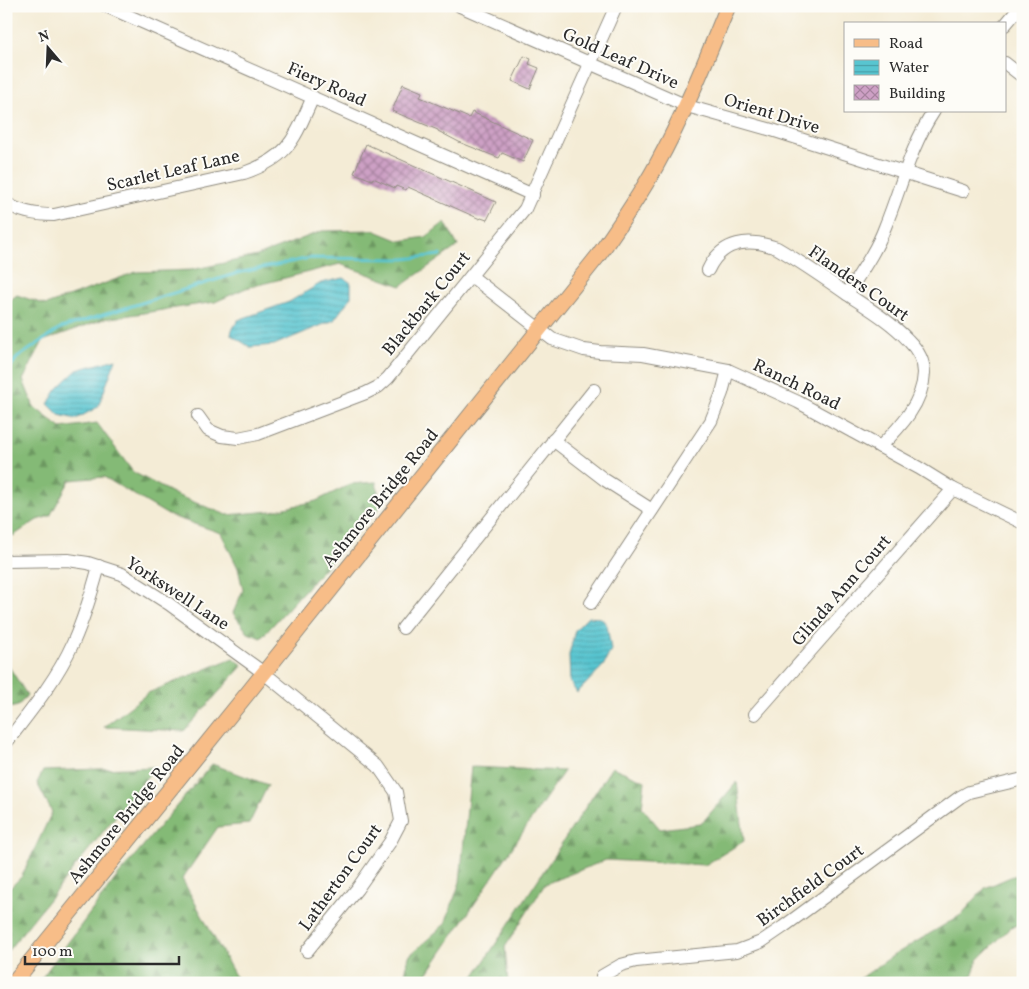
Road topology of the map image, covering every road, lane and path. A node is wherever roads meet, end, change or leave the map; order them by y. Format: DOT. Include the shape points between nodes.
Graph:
graph roads {
  1 [pos="106,6"];
  2 [pos="460,6"];
  3 [pos="616,6"];
  4 [pos="728,6"];
  5 [pos="1021,6"];
  6 [pos="1006,25"];
  7 [pos="590,64"];
  8 [pos="1006,64"];
  9 [pos="1023,77"];
  10 [pos="313,98"];
  11 [pos="686,106"];
  12 [pos="933,112"];
  13 [pos="904,173"];
  14 [pos="963,192"];
  15 [pos="533,194"];
  16 [pos="6,203"];
  17 [pos="708,270"];
  18 [pos="471,276"];
  19 [pos="847,294"];
  20 [pos="539,330"];
  21 [pos="728,370"];
  22 [pos="594,390"];
  23 [pos="198,416"];
  24 [pos="553,440"];
  25 [pos="880,447"];
  26 [pos="953,489"];
  27 [pos="652,510"];
  28 [pos="1023,523"];
  29 [pos="6,560"];
  30 [pos="98,566"];
  31 [pos="591,603"];
  32 [pos="404,628"];
  33 [pos="264,673"];
  34 [pos="755,714"];
  35 [pos="6,743"];
  36 [pos="1023,779"];
  37 [pos="307,951"];
  38 [pos="602,976"];
  39 [pos="13,983"];
  1 -- 10 [label="street, Fiery Road"];
  2 -- 7 [label="street, Gold Leaf Drive"];
  3 -- 7 [label="street, Blackbark Court"];
  4 -- 11 [label="main road, Ashmore Bridge Road"];
  5 -- 6 [label="street"];
  7 -- 11 [label="street, Gold Leaf Drive"];
  7 -- 15 [label="street, Blackbark Court"];
  8 -- 9 [label="street"];
  10 -- 15 [label="street, Fiery Road"];
  10 -- 16 [label="street, Scarlet Leaf Lane" via="286,150 259,168 54,215 32,214"];
  11 -- 13 [label="street, Orient Drive"];
  11 -- 20 [label="main road, Ashmore Bridge Road" via="620,225"];
  12 -- 13 [label="street" via="920,133"];
  13 -- 14 [label="street, Orient Drive"];
  13 -- 19 [label="street" via="875,250"];
  15 -- 18 [label="street, Blackbark Court" via="525,209"];
  17 -- 19 [label="street, Flanders Court" via="714,259 730,247 761,242 777,248"];
  18 -- 20 [label="street, Ranch Road"];
  18 -- 23 [label="street, Blackbark Court" via="388,378 366,394 238,438 208,430"];
  19 -- 25 [label="street, Flanders Court" via="908,340 923,368 922,386 912,409"];
  20 -- 21 [label="street, Ranch Road" via="552,339 584,350 643,354"];
  20 -- 33 [label="main road, Ashmore Bridge Road"];
  21 -- 25 [label="street, Ranch Road" via="798,402"];
  21 -- 27 [label="street" via="711,421"];
  22 -- 24 [label="street"];
  24 -- 27 [label="street" via="604,480"];
  24 -- 32 [label="street"];
  25 -- 26 [label="street, Ranch Road"];
  26 -- 28 [label="street, Ranch Road"];
  26 -- 34 [label="street, Glinda Ann Court"];
  27 -- 31 [label="street"];
  29 -- 30 [label="street, Yorkswell Lane" via="68,560"];
  30 -- 33 [label="street, Yorkswell Lane" via="122,574 169,604"];
  30 -- 35 [label="street" via="73,644"];
  33 -- 37 [label="street, Latherton Court" via="378,766 396,792 401,821 358,889"];
  33 -- 39 [label="main road, Ashmore Bridge Road"];
  36 -- 38 [label="street, Birchfield Court" via="960,797 761,942 736,951 636,961"];
}
